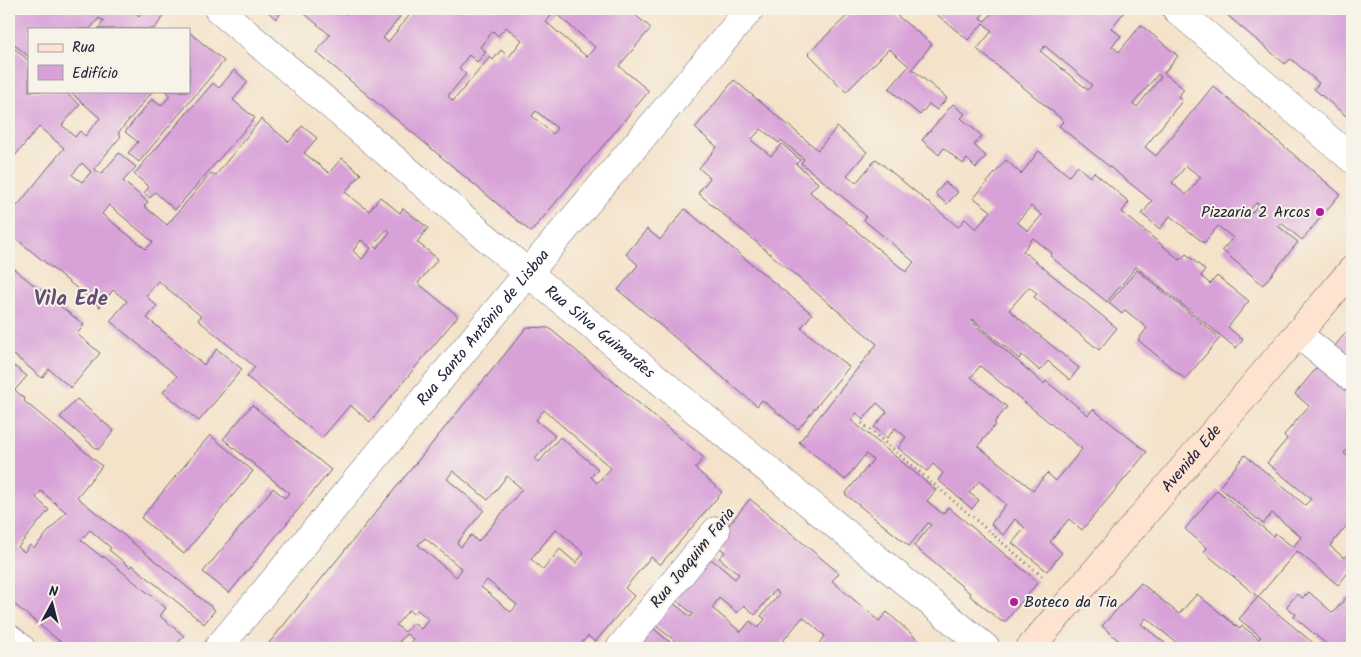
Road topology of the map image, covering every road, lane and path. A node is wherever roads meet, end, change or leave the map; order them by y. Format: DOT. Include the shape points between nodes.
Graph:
graph roads {
  1 [pos="218,9"];
  2 [pos="750,9"];
  3 [pos="1176,9"];
  4 [pos="1352,159"];
  5 [pos="1352,270"];
  6 [pos="528,273"];
  7 [pos="1298,334"];
  8 [pos="1352,378"];
  9 [pos="862,423"];
  10 [pos="716,531"];
  11 [pos="1071,601"];
  12 [pos="9,638"];
  13 [pos="21,648"];
  14 [pos="218,648"];
  15 [pos="620,648"];
  16 [pos="986,648"];
  17 [pos="1030,648"];
  1 -- 6 [label="street, Rua Silva Guimarães"];
  2 -- 6 [label="street, Rua Santo Antônio de Lisboa"];
  3 -- 4 [label="street"];
  5 -- 7 [label="main road, Avenida Ede"];
  6 -- 14 [label="street, Rua Santo Antônio de Lisboa"];
  6 -- 16 [label="street, Rua Silva Guimarães"];
  7 -- 8 [label="street"];
  7 -- 11 [label="main road, Avenida Ede"];
  9 -- 11 [label="path"];
  10 -- 15 [label="street, Rua Joaquim Faria"];
  11 -- 17 [label="main road, Avenida Ede"];
  12 -- 13 [label="street"];
}
